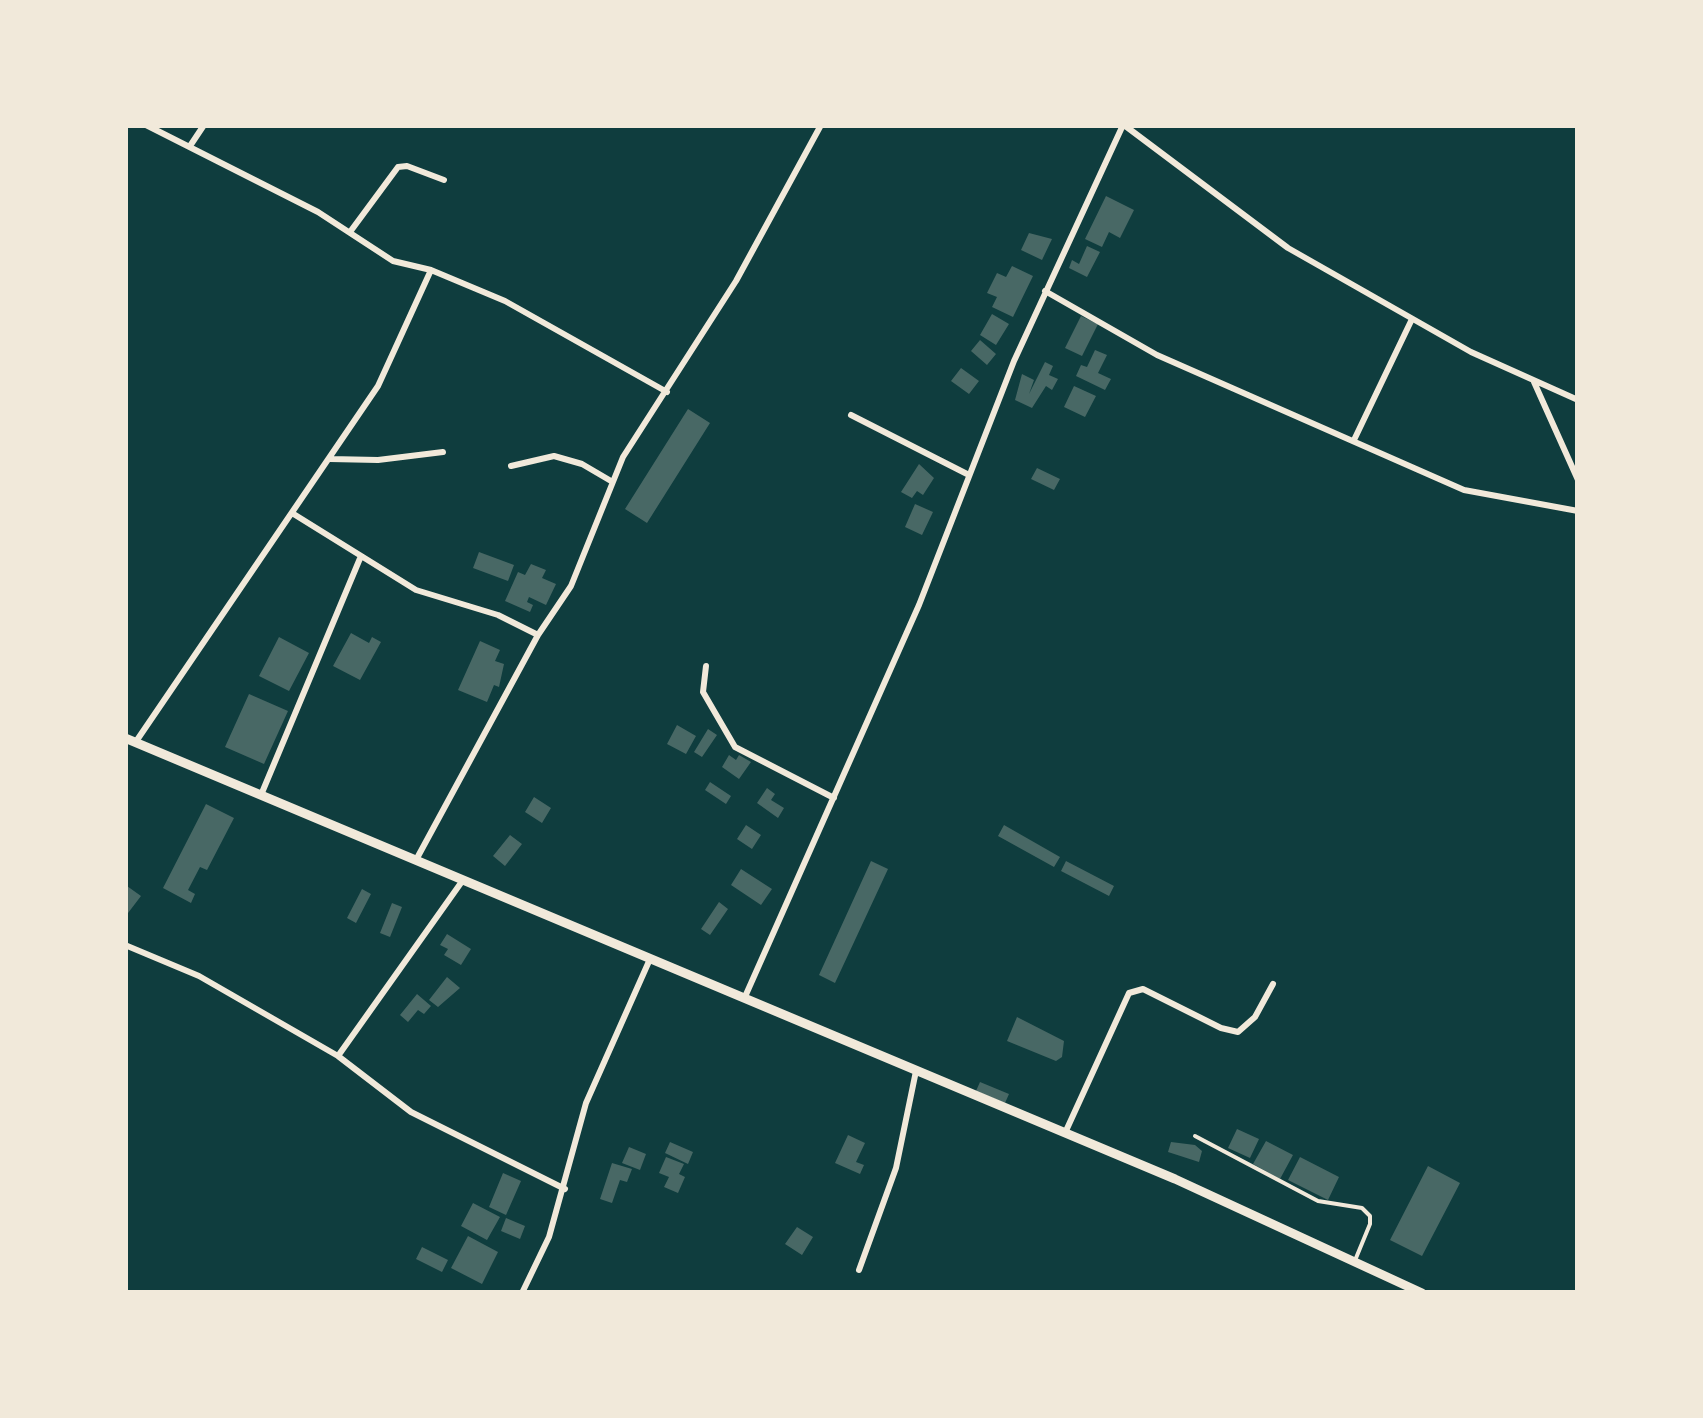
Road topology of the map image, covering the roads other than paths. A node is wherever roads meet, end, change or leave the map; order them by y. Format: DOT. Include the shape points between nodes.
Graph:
graph roads {
  1 [pos="146,125"];
  2 [pos="204,125"];
  3 [pos="822,125"];
  4 [pos="1124,125"];
  5 [pos="190,146"];
  6 [pos="444,180"];
  7 [pos="350,232"];
  8 [pos="430,270"];
  9 [pos="1046,291"];
  10 [pos="1412,320"];
  11 [pos="1534,380"];
  12 [pos="667,392"];
  13 [pos="1578,400"];
  14 [pos="852,416"];
  15 [pos="1354,440"];
  16 [pos="443,452"];
  17 [pos="330,460"];
  18 [pos="510,466"];
  19 [pos="969,475"];
  20 [pos="1578,480"];
  21 [pos="611,481"];
  22 [pos="1578,511"];
  23 [pos="292,513"];
  24 [pos="361,556"];
  25 [pos="538,635"];
  26 [pos="706,666"];
  27 [pos="130,740"];
  28 [pos="261,795"];
  29 [pos="834,798"];
  30 [pos="416,860"];
  31 [pos="463,880"];
  32 [pos="125,945"];
  33 [pos="650,959"];
  34 [pos="1273,984"];
  35 [pos="744,999"];
  36 [pos="338,1056"];
  37 [pos="916,1071"];
  38 [pos="1065,1133"];
  39 [pos="1195,1136"];
  40 [pos="564,1189"];
  41 [pos="1354,1262"];
  42 [pos="859,1270"];
  43 [pos="522,1293"];
  44 [pos="1422,1293"];
  1 -- 5 [label="street"];
  2 -- 5 [label="street"];
  3 -- 12 [label="street"];
  4 -- 9 [label="street"];
  4 -- 10 [label="street" via="1288,248"];
  5 -- 7 [label="street"];
  6 -- 7 [label="street" via="398,168"];
  7 -- 8 [label="street" via="393,261"];
  8 -- 12 [label="street" via="505,301"];
  8 -- 17 [label="street" via="378,386"];
  9 -- 15 [label="street" via="1157,355"];
  9 -- 19 [label="street"];
  10 -- 11 [label="street"];
  10 -- 15 [label="street"];
  11 -- 13 [label="street"];
  11 -- 20 [label="street"];
  12 -- 21 [label="street"];
  14 -- 19 [label="street"];
  15 -- 22 [label="street" via="1464,490"];
  16 -- 17 [label="street"];
  17 -- 23 [label="street"];
  18 -- 21 [label="street" via="554,456"];
  19 -- 29 [label="street"];
  21 -- 25 [label="street" via="571,586"];
  23 -- 24 [label="street"];
  23 -- 27 [label="street"];
  24 -- 25 [label="street" via="431,598 498,615"];
  24 -- 28 [label="street"];
  25 -- 30 [label="street"];
  26 -- 29 [label="street" via="704,692 735,746"];
  27 -- 28 [label="street"];
  28 -- 30 [label="street"];
  29 -- 35 [label="street"];
  30 -- 31 [label="street"];
  31 -- 33 [label="street"];
  31 -- 36 [label="street"];
  32 -- 36 [label="street" via="199,976"];
  33 -- 35 [label="street"];
  33 -- 40 [label="street" via="586,1103"];
  34 -- 38 [label="street" via="1238,1032 1143,989 1129,993"];
  35 -- 37 [label="street"];
  36 -- 40 [label="street" via="411,1112"];
  37 -- 38 [label="street"];
  37 -- 42 [label="street" via="896,1168"];
  38 -- 41 [label="street"];
  39 -- 41 [label="lane" via="1318,1201 1362,1208 1370,1224"];
  40 -- 43 [label="street"];
  41 -- 44 [label="street"];
}
